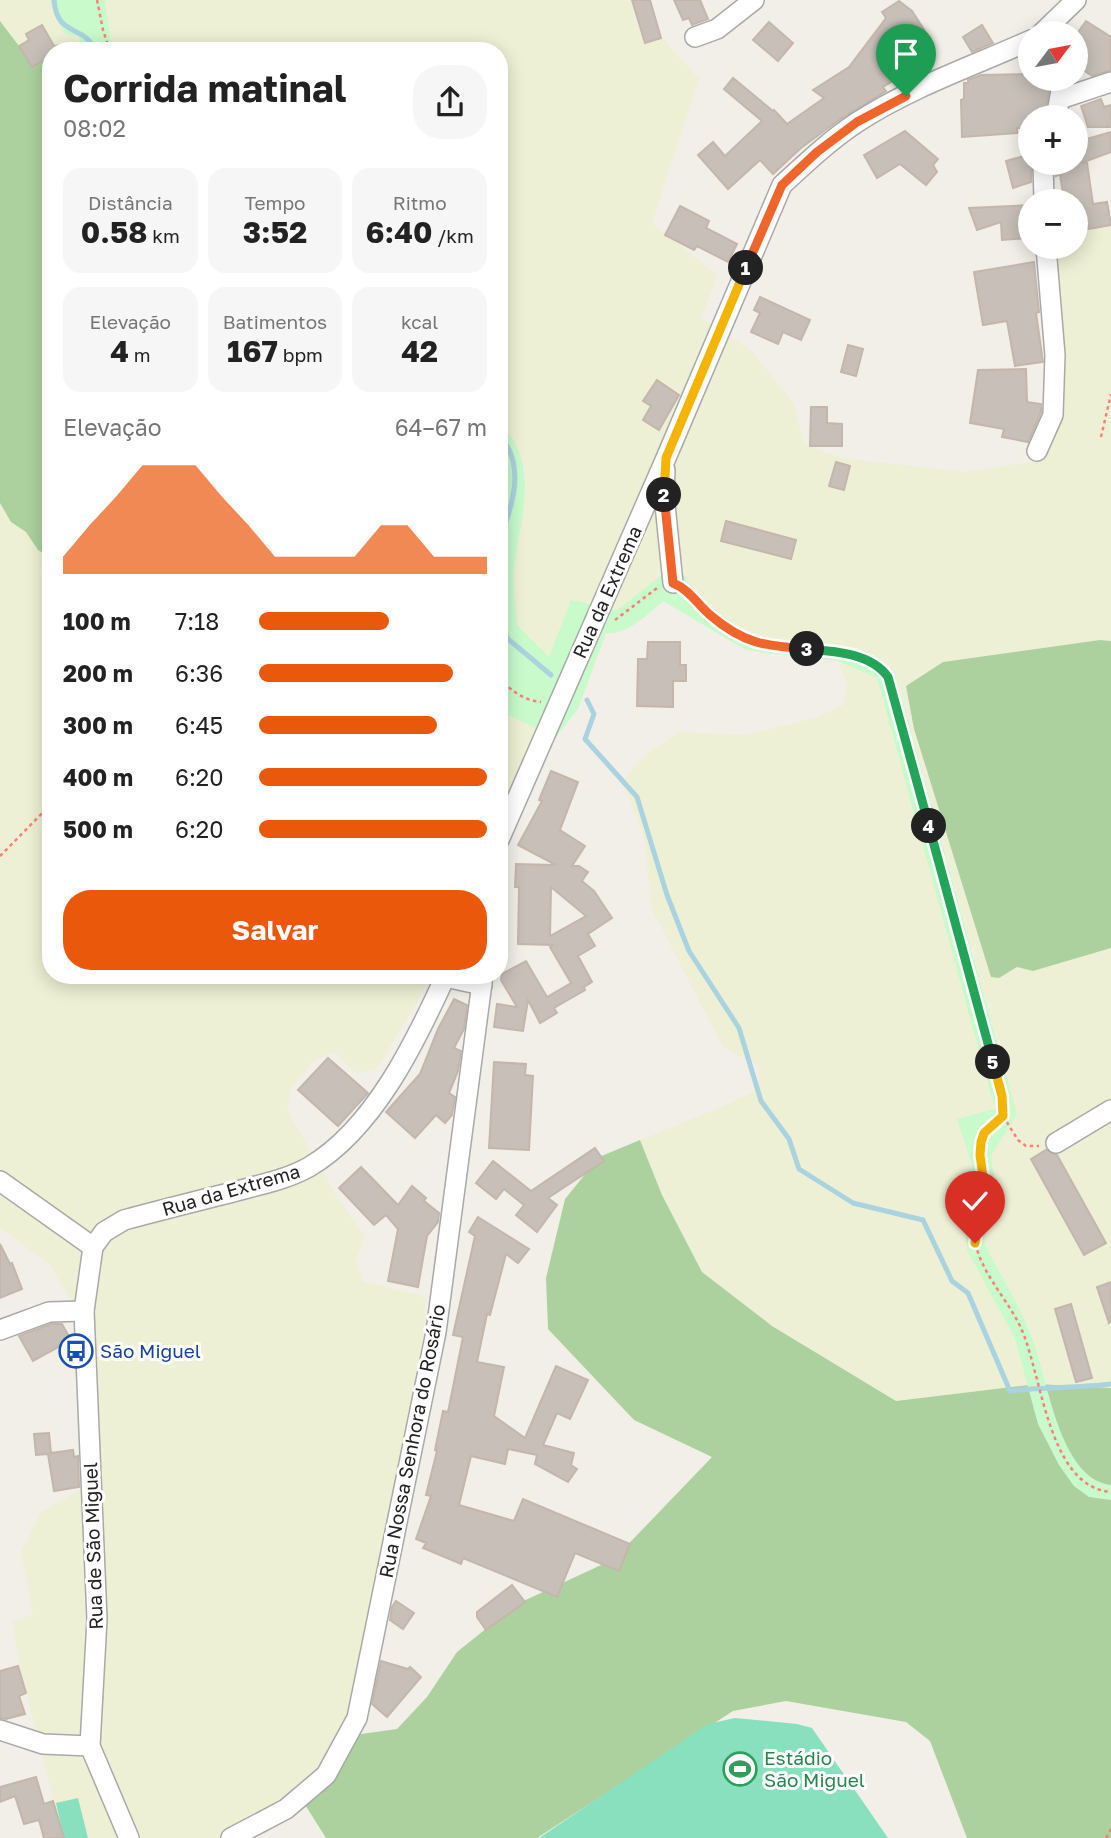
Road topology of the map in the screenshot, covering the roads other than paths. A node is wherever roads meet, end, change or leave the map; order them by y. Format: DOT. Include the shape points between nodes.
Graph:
graph roads {
  1 [pos="754,0"];
  2 [pos="1076,0"];
  3 [pos="1054,21"];
  4 [pos="695,37"];
  5 [pos="1018,45"];
  6 [pos="1111,82"];
  7 [pos="1064,105"];
  8 [pos="1047,259"];
  9 [pos="1037,451"];
  10 [pos="666,458"];
  11 [pos="673,583"];
  12 [pos="508,821"];
  13 [pos="442,984"];
  14 [pos="481,984"];
  15 [pos="1111,1110"];
  16 [pos="1056,1143"];
  17 [pos="0,1181"];
  18 [pos="93,1247"];
  19 [pos="84,1311"];
  20 [pos="0,1330"];
  21 [pos="0,1730"];
  22 [pos="90,1746"];
  23 [pos="130,1838"];
  24 [pos="231,1838"];
  1 -- 4 [label="street" via="717,29"];
  2 -- 3 [label="street, Rua da Extrema"];
  5 -- 10 [label="street, Rua da Extrema" via="857,122 782,185"];
  6 -- 7 [label="street"];
  8 -- 9 [label="street" via="1055,355 1053,415"];
  10 -- 11 [label="street" via="664,495"];
  10 -- 12 [label="street, Rua da Extrema"];
  13 -- 18 [label="street, Rua da Extrema" via="392,1083 329,1153 308,1168 275,1181 124,1220 104,1232"];
  14 -- 24 [label="street, Rua Nossa Senhora do Rosário" via="436,1332 357,1718 326,1775 286,1809"];
  15 -- 16 [label="street"];
  17 -- 18 [label="street"];
  18 -- 19 [label="street, Rua de São Miguel"];
  19 -- 20 [label="street" via="50,1312"];
  19 -- 22 [label="street, Rua de São Miguel" via="97,1619"];
  21 -- 22 [label="street" via="43,1744"];
  22 -- 23 [label="street, Rua de São Miguel"];
}
